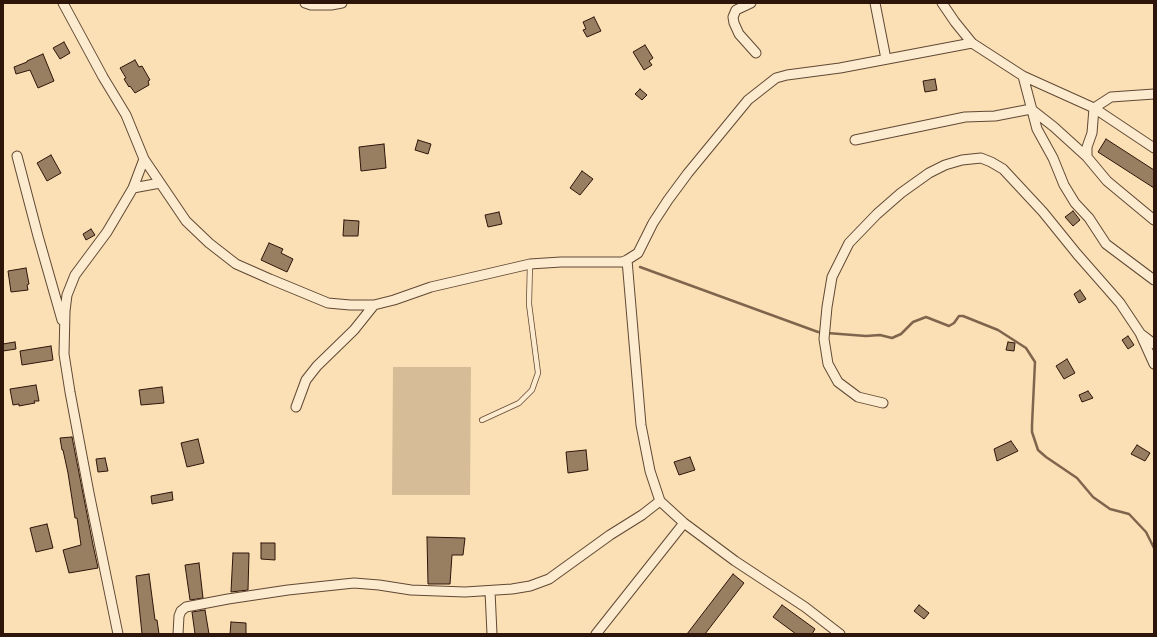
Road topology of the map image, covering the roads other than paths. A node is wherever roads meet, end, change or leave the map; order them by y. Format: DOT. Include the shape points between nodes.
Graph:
graph roads {
  1 [pos="63,3"];
  2 [pos="305,3"];
  3 [pos="342,3"];
  4 [pos="751,3"];
  5 [pos="875,3"];
  6 [pos="942,3"];
  7 [pos="972,43"];
  8 [pos="756,53"];
  9 [pos="886,59"];
  10 [pos="1023,76"];
  11 [pos="1154,94"];
  12 [pos="1094,108"];
  13 [pos="1031,109"];
  14 [pos="855,140"];
  15 [pos="1154,148"];
  16 [pos="17,156"];
  17 [pos="1087,157"];
  18 [pos="144,159"];
  19 [pos="160,183"];
  20 [pos="133,188"];
  21 [pos="1154,220"];
  22 [pos="627,260"];
  23 [pos="530,264"];
  24 [pos="1154,280"];
  25 [pos="374,305"];
  26 [pos="64,327"];
  27 [pos="1140,333"];
  28 [pos="1154,344"];
  29 [pos="1154,364"];
  30 [pos="883,403"];
  31 [pos="296,408"];
  32 [pos="482,420"];
  33 [pos="660,501"];
  34 [pos="684,523"];
  35 [pos="490,590"];
  36 [pos="118,634"];
  37 [pos="178,634"];
  38 [pos="492,634"];
  39 [pos="596,634"];
  40 [pos="840,634"];
  1 -- 18 [label="street" via="126,115"];
  2 -- 3 [label="street"];
  4 -- 8 [label="street" via="736,10 733,17 739,34"];
  5 -- 9 [label="street"];
  6 -- 7 [label="street"];
  7 -- 9 [label="street"];
  7 -- 10 [label="street"];
  9 -- 22 [label="street" via="776,78 748,100 688,173 657,217 638,253"];
  10 -- 12 [label="street"];
  10 -- 13 [label="street"];
  11 -- 12 [label="street" via="1111,98"];
  12 -- 15 [label="street"];
  12 -- 17 [label="street"];
  13 -- 14 [label="street" via="995,116 965,117"];
  13 -- 17 [label="street"];
  13 -- 24 [label="street" via="1037,129 1074,203 1089,218 1106,244"];
  16 -- 26 [label="street"];
  17 -- 21 [label="street" via="1107,181"];
  18 -- 19 [label="street"];
  18 -- 20 [label="street"];
  19 -- 20 [label="street"];
  19 -- 25 [label="street" via="186,221 208,243 236,264 328,303"];
  20 -- 26 [label="street" via="107,232 75,275 68,295"];
  22 -- 23 [label="street"];
  22 -- 33 [label="street" via="641,424 650,470"];
  23 -- 25 [label="street" via="431,287"];
  23 -- 32 [label="lane" via="529,304 538,372 532,390 519,403"];
  25 -- 31 [label="street" via="306,380"];
  26 -- 36 [label="street" via="64,354 70,392"];
  27 -- 28 [label="street"];
  27 -- 29 [label="street"];
  27 -- 30 [label="street" via="1120,304 1043,212 1003,169 980,158 962,160 929,173 901,193 849,243 832,277 824,339 828,364 838,382 858,397"];
  33 -- 34 [label="street"];
  33 -- 35 [label="street" via="549,579 530,586"];
  34 -- 39 [label="street"];
  34 -- 40 [label="street"];
  35 -- 37 [label="street" via="411,590 354,583 288,590 186,607 179,616"];
  35 -- 38 [label="street"];
}
